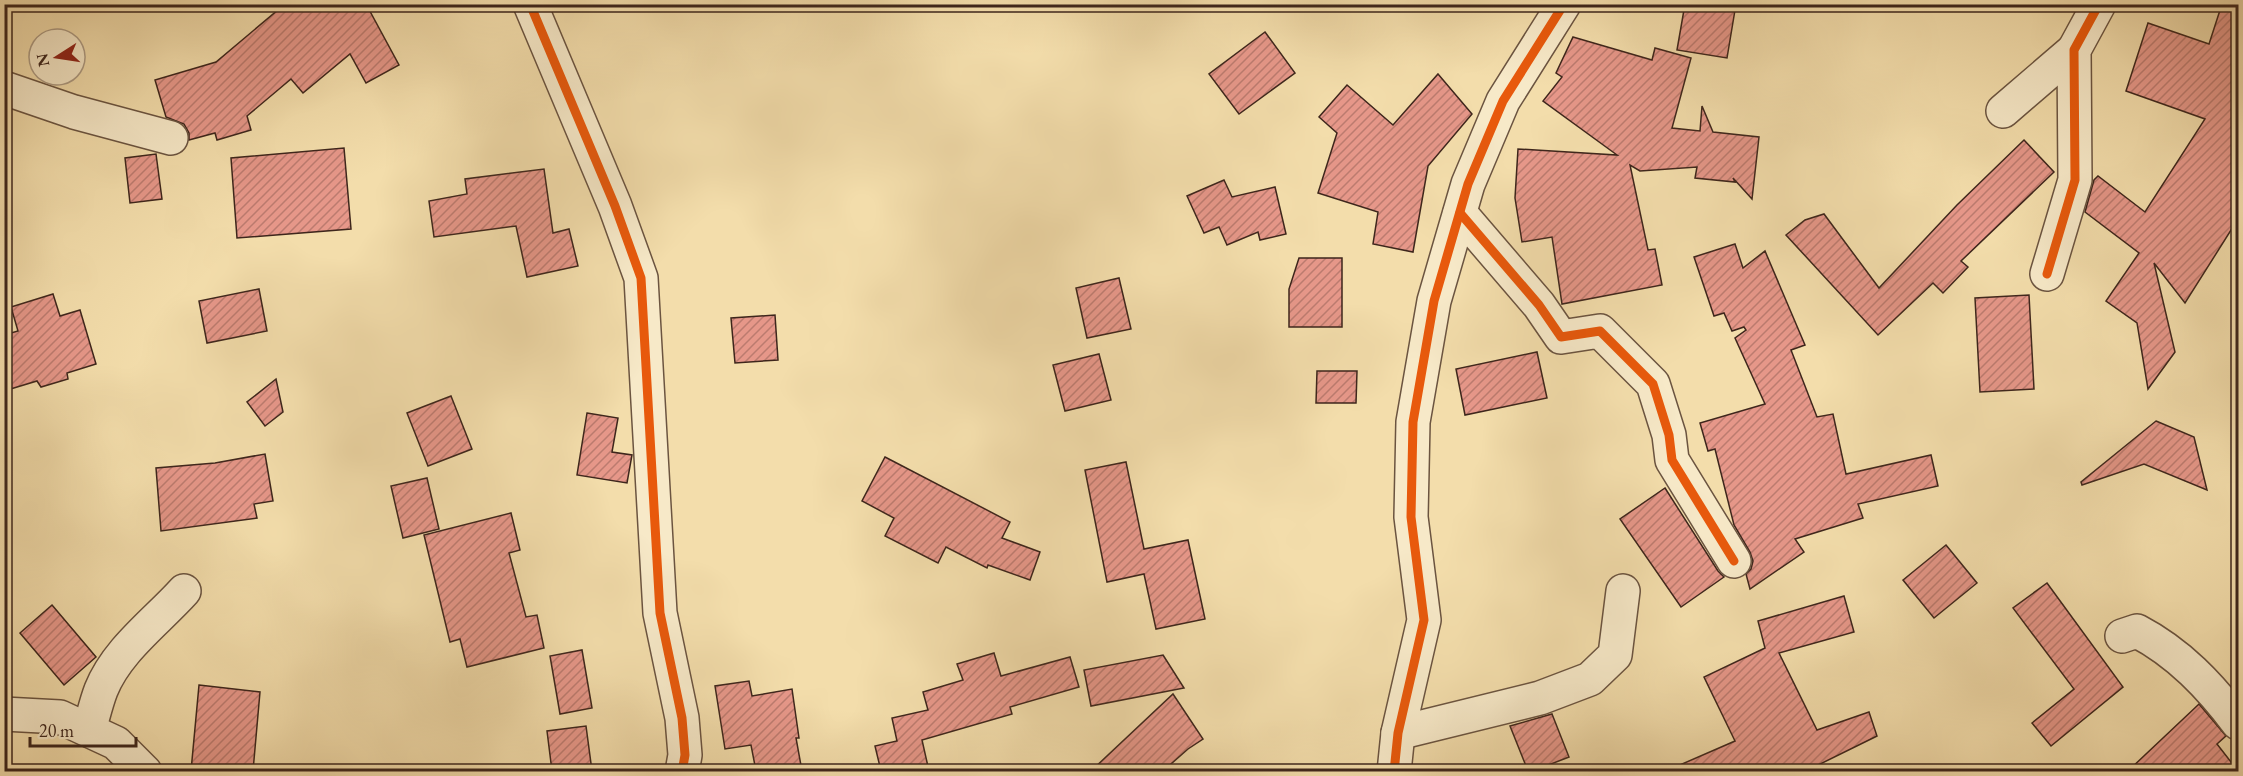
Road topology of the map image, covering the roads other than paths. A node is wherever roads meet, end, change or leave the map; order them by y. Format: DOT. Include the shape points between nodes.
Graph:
graph roads {
  1 [pos="530,4"];
  2 [pos="1564,4"];
  3 [pos="2099,4"];
  4 [pos="2074,50"];
  5 [pos="4,88"];
  6 [pos="2003,111"];
  7 [pos="171,138"];
  8 [pos="1460,213"];
  9 [pos="2047,274"];
  10 [pos="1734,561"];
  11 [pos="184,591"];
  12 [pos="1623,591"];
  13 [pos="2122,636"];
  14 [pos="4,714"];
  15 [pos="2238,723"];
  16 [pos="89,730"];
  17 [pos="1398,732"];
  18 [pos="145,771"];
  19 [pos="682,771"];
  20 [pos="1394,771"];
  1 -- 19 [label="street" via="641,278 660,613 682,718"];
  2 -- 8 [label="street" via="1503,101"];
  3 -- 4 [label="street"];
  4 -- 6 [label="street"];
  4 -- 9 [label="street" via="2075,180"];
  5 -- 7 [label="street"];
  8 -- 10 [label="street" via="1539,305 1561,337 1600,331 1653,384 1670,435 1672,460"];
  8 -- 17 [label="street" via="1434,301 1413,422 1411,517 1424,620"];
  11 -- 16 [label="street" via="120,659 101,689"];
  12 -- 17 [label="street" via="1615,655 1590,680 1540,698"];
  13 -- 15 [label="street" via="2137,631 2160,643 2187,665"];
  14 -- 16 [label="street" via="60,717"];
  16 -- 18 [label="street" via="116,743"];
  17 -- 20 [label="street"];
}
